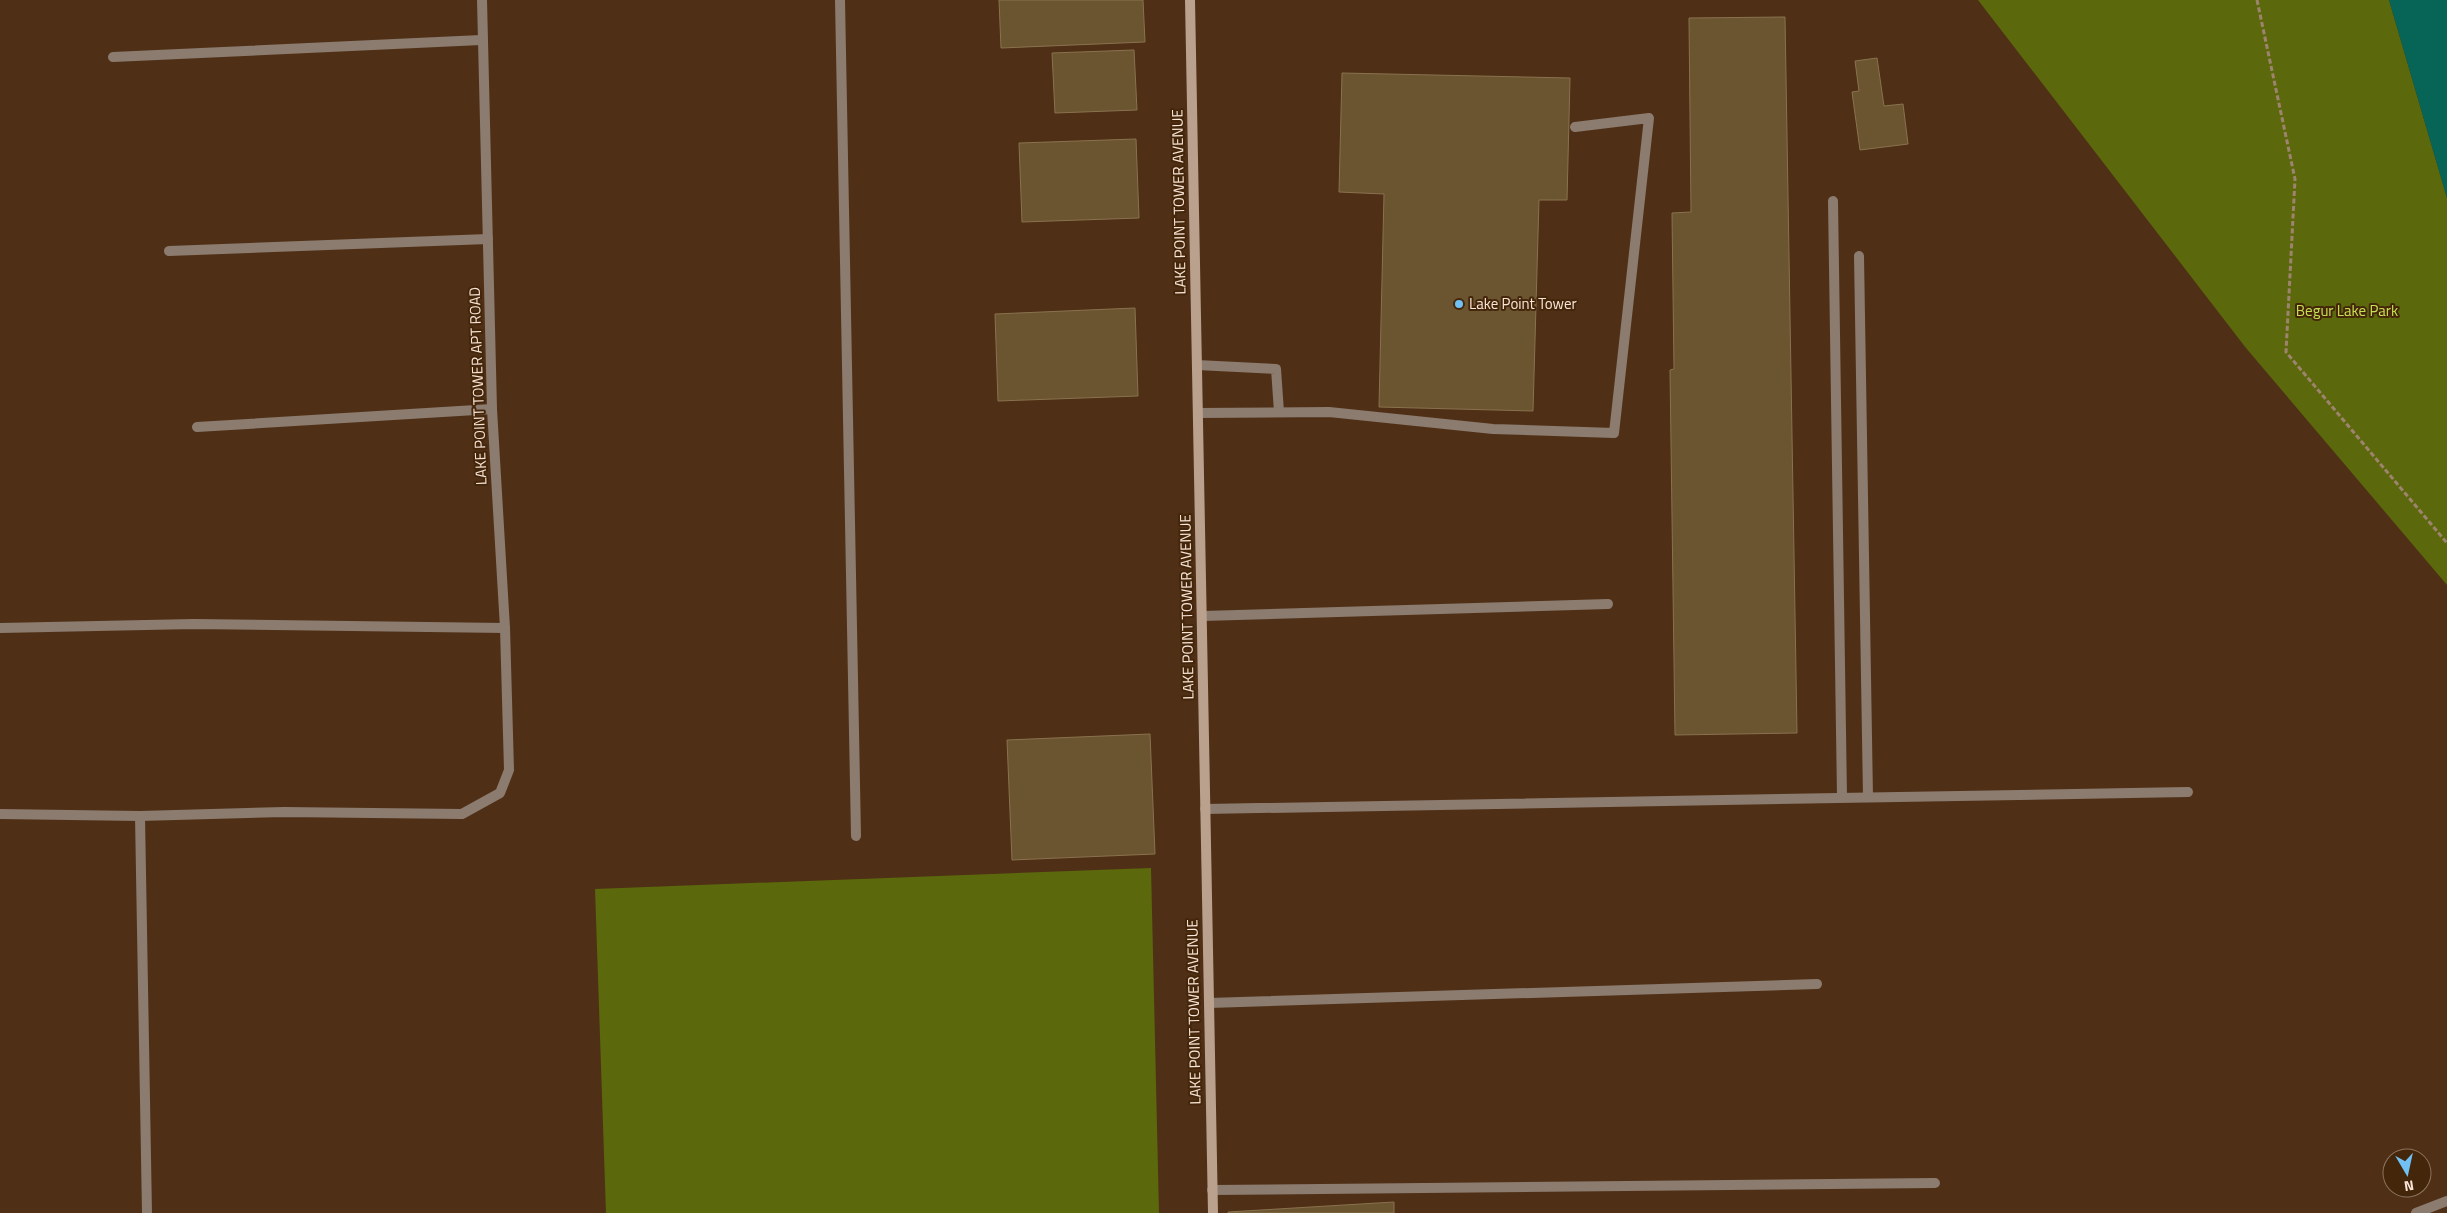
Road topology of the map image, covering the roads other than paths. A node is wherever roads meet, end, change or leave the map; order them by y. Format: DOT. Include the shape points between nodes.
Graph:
graph roads {
  1 [pos="482,0"];
  2 [pos="840,0"];
  3 [pos="1190,0"];
  4 [pos="481,40"];
  5 [pos="113,57"];
  6 [pos="1575,127"];
  7 [pos="1833,201"];
  8 [pos="488,239"];
  9 [pos="169,251"];
  10 [pos="1859,256"];
  11 [pos="1197,365"];
  12 [pos="492,409"];
  13 [pos="1279,412"];
  14 [pos="1198,413"];
  15 [pos="196,427"];
  16 [pos="1608,604"];
  17 [pos="1203,616"];
  18 [pos="0,628"];
  19 [pos="505,628"];
  20 [pos="2188,792"];
  21 [pos="1842,797"];
  22 [pos="1868,797"];
  23 [pos="1205,809"];
  24 [pos="0,814"];
  25 [pos="140,816"];
  26 [pos="856,836"];
  27 [pos="1817,984"];
  28 [pos="1209,1003"];
  29 [pos="1935,1183"];
  30 [pos="1212,1190"];
  31 [pos="2447,1201"];
  32 [pos="147,1213"];
  33 [pos="1213,1213"];
  34 [pos="2416,1213"];
  1 -- 4 [label="street, LAKE POINT TOWER APT ROAD"];
  2 -- 26 [label="street"];
  3 -- 11 [label="street, LAKE POINT TOWER AVENUE"];
  4 -- 5 [label="street"];
  4 -- 8 [label="street, LAKE POINT TOWER APT ROAD"];
  6 -- 13 [label="street" via="1649,118 1614,433 1493,428 1329,412"];
  7 -- 21 [label="street"];
  8 -- 9 [label="street"];
  8 -- 12 [label="street, LAKE POINT TOWER APT ROAD"];
  10 -- 22 [label="street"];
  11 -- 13 [label="street" via="1276,369"];
  11 -- 14 [label="street, LAKE POINT TOWER AVENUE"];
  12 -- 15 [label="street"];
  12 -- 19 [label="street, LAKE POINT TOWER APT ROAD"];
  13 -- 14 [label="street"];
  14 -- 17 [label="street, LAKE POINT TOWER AVENUE"];
  16 -- 17 [label="street"];
  17 -- 23 [label="street, LAKE POINT TOWER AVENUE"];
  18 -- 19 [label="street" via="194,624"];
  19 -- 25 [label="street, LAKE POINT TOWER APT ROAD" via="509,770 500,793 462,814 284,812"];
  20 -- 22 [label="street"];
  21 -- 22 [label="street"];
  21 -- 23 [label="street"];
  23 -- 28 [label="street, LAKE POINT TOWER AVENUE"];
  24 -- 25 [label="street"];
  25 -- 32 [label="street"];
  27 -- 28 [label="street"];
  28 -- 30 [label="street, LAKE POINT TOWER AVENUE"];
  29 -- 30 [label="street"];
  30 -- 33 [label="street, LAKE POINT TOWER AVENUE"];
  31 -- 34 [label="street"];
}
